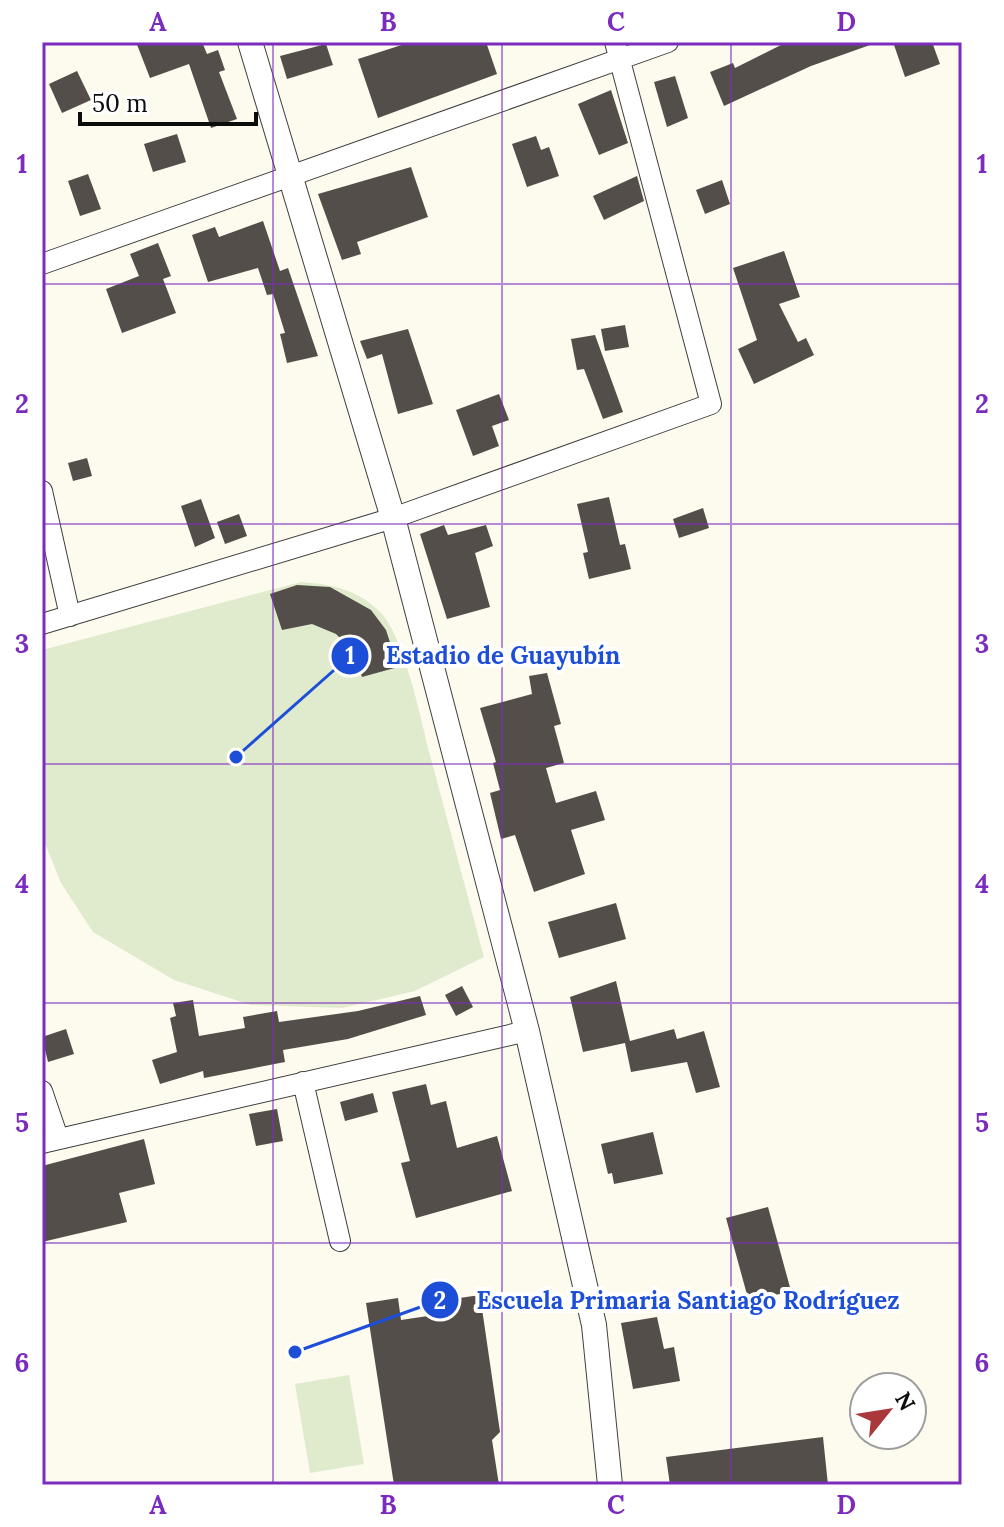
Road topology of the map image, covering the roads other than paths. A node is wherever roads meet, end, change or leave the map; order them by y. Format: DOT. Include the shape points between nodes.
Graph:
graph roads {
  1 [pos="250,42"];
  2 [pos="668,42"];
  3 [pos="618,50"];
  4 [pos="291,176"];
  5 [pos="42,264"];
  6 [pos="42,491"];
  7 [pos="393,518"];
  8 [pos="70,616"];
  9 [pos="42,624"];
  10 [pos="527,1031"];
  11 [pos="303,1082"];
  12 [pos="42,1091"];
  13 [pos="50,1140"];
  14 [pos="340,1241"];
  15 [pos="610,1485"];
  1 -- 4 [label="street"];
  2 -- 3 [label="street"];
  3 -- 4 [label="street"];
  3 -- 7 [label="street" via="711,404"];
  4 -- 5 [label="street"];
  4 -- 7 [label="street"];
  6 -- 8 [label="street"];
  7 -- 8 [label="street"];
  7 -- 10 [label="street"];
  8 -- 9 [label="street"];
  10 -- 11 [label="street"];
  10 -- 15 [label="street" via="594,1325"];
  11 -- 13 [label="street"];
  11 -- 14 [label="street"];
  12 -- 13 [label="street"];
}
